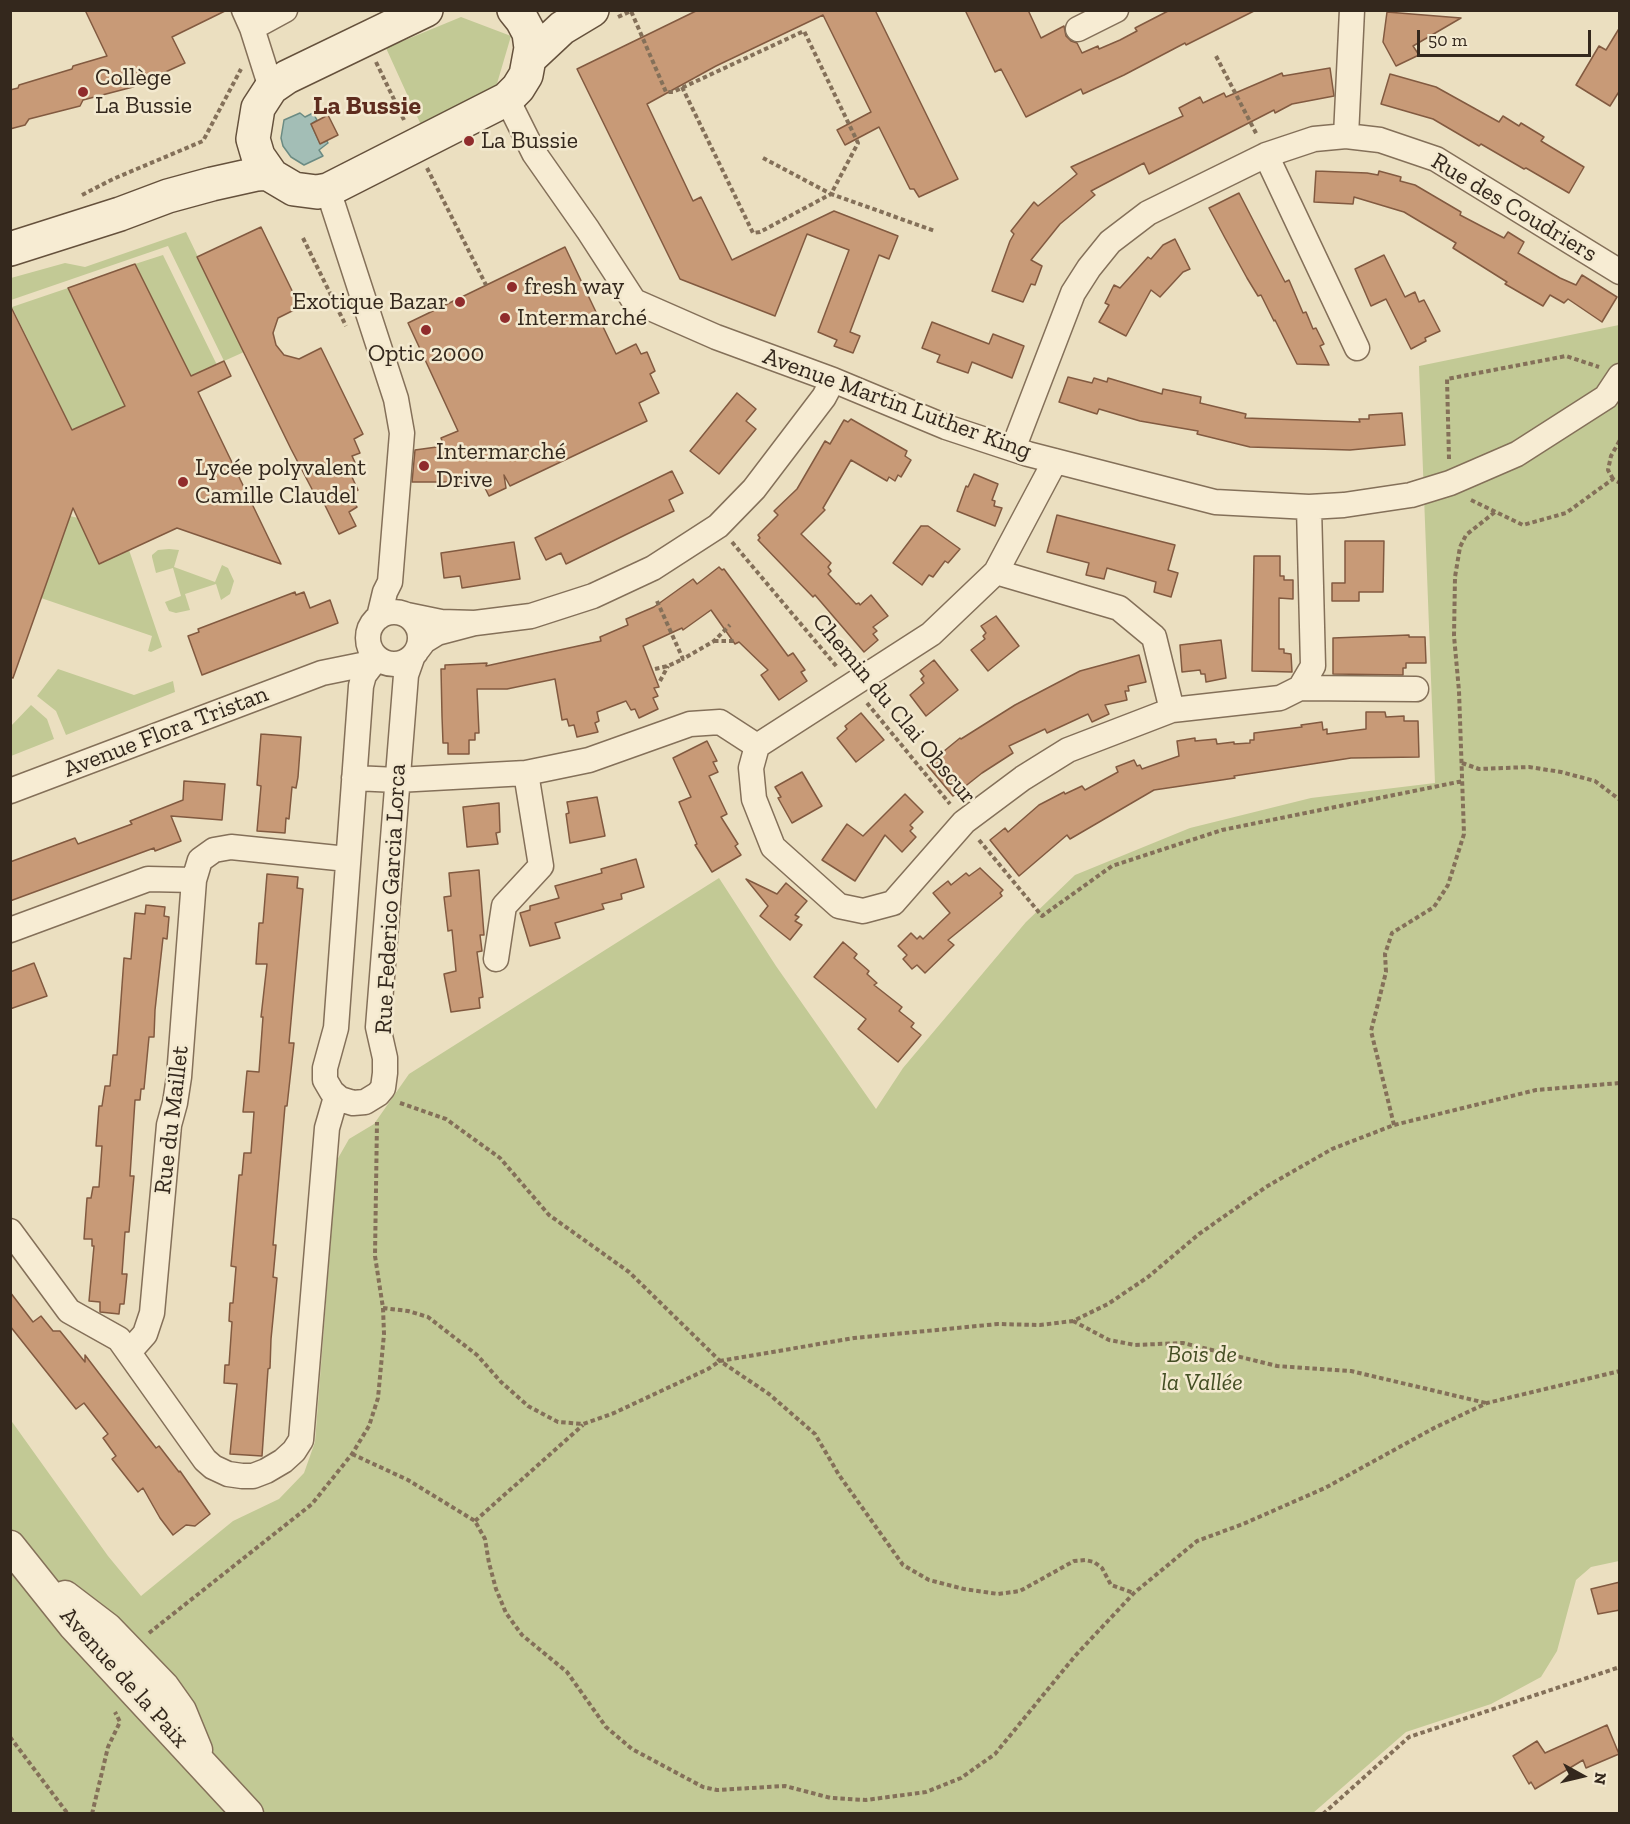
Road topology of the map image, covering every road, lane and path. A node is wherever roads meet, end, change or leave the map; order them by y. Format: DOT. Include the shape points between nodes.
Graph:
graph roads {
  1 [pos="285,10"];
  2 [pos="426,10"];
  3 [pos="1116,10"];
  4 [pos="1352,10"];
  5 [pos="524,11"];
  6 [pos="602,15"];
  7 [pos="248,19"];
  8 [pos="1078,29"];
  9 [pos="371,52"];
  10 [pos="1216,56"];
  11 [pos="531,57"];
  12 [pos="249,64"];
  13 [pos="682,87"];
  14 [pos="271,88"];
  15 [pos="507,99"];
  16 [pos="406,124"];
  17 [pos="253,132"];
  18 [pos="1346,136"];
  19 [pos="1264,149"];
  20 [pos="763,158"];
  21 [pos="425,164"];
  22 [pos="272,177"];
  23 [pos="328,190"];
  24 [pos="831,194"];
  25 [pos="80,196"];
  26 [pos="168,196"];
  27 [pos="935,231"];
  28 [pos="303,238"];
  29 [pos="10,249"];
  30 [pos="1620,272"];
  31 [pos="486,285"];
  32 [pos="348,331"];
  33 [pos="1357,348"];
  34 [pos="1614,373"];
  35 [pos="832,380"];
  36 [pos="1620,440"];
  37 [pos="1013,449"];
  38 [pos="1055,461"];
  39 [pos="1613,479"];
  40 [pos="1450,483"];
  41 [pos="1620,483"];
  42 [pos="1309,507"];
  43 [pos="1495,512"];
  44 [pos="718,526"];
  45 [pos="996,572"];
  46 [pos="390,582"];
  47 [pos="657,600"];
  48 [pos="406,615"];
  49 [pos="475,623"];
  50 [pos="730,625"];
  51 [pos="714,641"];
  52 [pos="735,641"];
  53 [pos="376,647"];
  54 [pos="415,653"];
  55 [pos="683,659"];
  56 [pos="669,666"];
  57 [pos="655,669"];
  58 [pos="326,672"];
  59 [pos="660,681"];
  60 [pos="852,685"];
  61 [pos="361,687"];
  62 [pos="1300,688"];
  63 [pos="1416,689"];
  64 [pos="1172,710"];
  65 [pos="757,746"];
  66 [pos="1462,764"];
  67 [pos="526,773"];
  68 [pos="354,778"];
  69 [pos="397,780"];
  70 [pos="1463,781"];
  71 [pos="10,791"];
  72 [pos="1620,800"];
  73 [pos="964,822"];
  74 [pos="347,859"];
  75 [pos="195,880"];
  76 [pos="10,930"];
  77 [pos="496,959"];
  78 [pos="1620,1083"];
  79 [pos="378,1094"];
  80 [pos="336,1096"];
  81 [pos="1394,1125"];
  82 [pos="10,1231"];
  83 [pos="383,1308"];
  84 [pos="1073,1321"];
  85 [pos="129,1352"];
  86 [pos="720,1361"];
  87 [pos="1620,1371"];
  88 [pos="1487,1403"];
  89 [pos="584,1424"];
  90 [pos="352,1454"];
  91 [pos="475,1521"];
  92 [pos="10,1546"];
  93 [pos="1134,1593"];
  94 [pos="121,1658"];
  95 [pos="1620,1667"];
  96 [pos="10,1737"];
  97 [pos="68,1814"];
  98 [pos="92,1814"];
  99 [pos="248,1814"];
  100 [pos="1323,1814"];
  1 -- 7 [label="street"];
  2 -- 14 [label="main road"];
  3 -- 8 [label="street"];
  4 -- 18 [label="street"];
  5 -- 11 [label="main road"];
  6 -- 11 [label="main road" via="562,28"];
  6 -- 13 [label="path" via="631,11 666,92"];
  7 -- 14 [label="street"];
  9 -- 16 [label="path"];
  10 -- 19 [label="path"];
  11 -- 15 [label="main road" via="522,81"];
  12 -- 25 [label="path" via="242,67 204,141"];
  13 -- 24 [label="path" via="753,233"];
  13 -- 24 [label="path" via="804,31 858,143"];
  14 -- 17 [label="main road" via="258,108"];
  15 -- 23 [label="main road"];
  15 -- 35 [label="street, Avenue Martin Luther King" via="534,153 634,301 716,337"];
  17 -- 22 [label="main road" via="258,156"];
  17 -- 26 [label="main road" via="233,155"];
  18 -- 19 [label="street, Rue des Coudriers"];
  18 -- 30 [label="street, Rue des Coudriers" via="1380,140 1436,159"];
  19 -- 33 [label="street"];
  19 -- 37 [label="street, Rue des Coudriers" via="1148,213 1110,242 1073,293"];
  20 -- 24 [label="path"];
  21 -- 31 [label="path"];
  22 -- 23 [label="main road" via="294,189"];
  22 -- 26 [label="main road" via="265,173 240,176"];
  23 -- 46 [label="street, Rue Federico Garcia Lorca" via="401,418 403,447"];
  24 -- 27 [label="path"];
  26 -- 29 [label="main road"];
  28 -- 32 [label="path"];
  34 -- 40 [label="street, Avenue Martin Luther King" via="1606,397 1517,454"];
  34 -- 40 [label="path" via="1566,357 1447,379"];
  35 -- 37 [label="street, Avenue Martin Luther King" via="946,427"];
  35 -- 44 [label="street" via="824,397 754,489"];
  36 -- 39 [label="path" via="1608,470"];
  37 -- 38 [label="street, Avenue Martin Luther King"];
  38 -- 42 [label="street, Avenue Martin Luther King" via="1215,502"];
  38 -- 45 [label="street"];
  39 -- 41 [label="path"];
  39 -- 43 [label="path" via="1556,516 1523,525"];
  40 -- 42 [label="street, Avenue Martin Luther King" via="1411,495"];
  40 -- 43 [label="path" via="1457,492"];
  42 -- 62 [label="street" via="1313,666"];
  43 -- 66 [label="path" via="1466,535 1455,577 1454,636"];
  44 -- 49 [label="street" via="653,568 593,596 531,616"];
  44 -- 60 [label="path, Chemin du Clai Obscur"];
  45 -- 60 [label="street" via="931,634"];
  45 -- 64 [label="street" via="1119,608 1154,638"];
  46 -- 48 [label="street, Rue Federico Garcia Lorca"];
  46 -- 53 [label="street, Rue Federico Garcia Lorca"];
  47 -- 55 [label="path"];
  48 -- 49 [label="street"];
  48 -- 53 [label="street" via="389,613"];
  48 -- 54 [label="street" via="418,629 420,639"];
  49 -- 54 [label="street" via="437,633"];
  50 -- 51 [label="path"];
  51 -- 52 [label="path"];
  51 -- 55 [label="path"];
  53 -- 54 [label="street" via="397,664"];
  53 -- 58 [label="street, Avenue Flora Tristan" via="348,657"];
  53 -- 61 [label="street, Rue Federico Garcia Lorca"];
  54 -- 69 [label="street, Rue Federico Garcia Lorca" via="406,675"];
  55 -- 56 [label="path"];
  56 -- 57 [label="path"];
  56 -- 59 [label="path"];
  58 -- 61 [label="street" via="351,678"];
  58 -- 71 [label="street, Avenue Flora Tristan"];
  60 -- 65 [label="street"];
  60 -- 73 [label="path, Chemin du Clai Obscur"];
  61 -- 68 [label="street, Rue Federico Garcia Lorca"];
  62 -- 63 [label="street"];
  62 -- 64 [label="street" via="1280,698"];
  64 -- 73 [label="street" via="1068,750"];
  65 -- 67 [label="street" via="720,722 690,724 589,760"];
  65 -- 73 [label="street" via="751,768 754,799 773,847 839,906 863,911 893,903"];
  66 -- 70 [label="path"];
  66 -- 72 [label="path" via="1479,769 1529,767 1560,772 1595,781"];
  67 -- 69 [label="street"];
  67 -- 77 [label="street" via="541,866 504,906"];
  68 -- 69 [label="street"];
  68 -- 74 [label="street, Rue Federico Garcia Lorca"];
  69 -- 79 [label="street, Rue Federico Garcia Lorca" via="378,1028 386,1066"];
  70 -- 73 [label="path, Chemin du Clai Obscur" via="1222,830 1112,866 1042,916"];
  70 -- 81 [label="path" via="1464,834 1448,885 1434,907 1392,933 1385,954 1386,972 1371,1030"];
  74 -- 75 [label="street, Rue du Maillet" via="222,848 200,860"];
  74 -- 80 [label="street, Rue Federico Garcia Lorca" via="336,1028 325,1068 327,1086"];
  75 -- 76 [label="street" via="140,881"];
  75 -- 85 [label="street, Rue du Maillet" via="179,1077 169,1125 152,1313 145,1334"];
  78 -- 81 [label="path" via="1536,1090"];
  79 -- 80 [label="street" via="359,1103"];
  79 -- 83 [label="path" via="375,1256"];
  79 -- 86 [label="path" via="446,1119 500,1158 549,1215 629,1272"];
  80 -- 85 [label="street" via="327,1128 301,1440 294,1450 283,1461 253,1476 228,1474 213,1467"];
  81 -- 84 [label="path" via="1332,1149 1266,1187 1199,1234 1148,1277 1108,1304"];
  82 -- 85 [label="street" via="69,1311 119,1339"];
  83 -- 89 [label="path" via="428,1317 477,1355 528,1406 558,1422"];
  83 -- 90 [label="path" via="378,1398 369,1426"];
  84 -- 86 [label="path" via="854,1338"];
  84 -- 88 [label="path" via="1109,1340 1135,1345 1183,1343 1277,1366 1351,1371"];
  86 -- 89 [label="path"];
  86 -- 93 [label="path" via="769,1394 815,1434 903,1565 929,1580 998,1594 1020,1591 1074,1561 1085,1560 1102,1568 1111,1585"];
  87 -- 88 [label="path"];
  88 -- 93 [label="path" via="1325,1488 1197,1541"];
  89 -- 91 [label="path"];
  90 -- 91 [label="path" via="408,1480"];
  90 -- 94 [label="path" via="312,1504"];
  91 -- 93 [label="path" via="485,1539 506,1613 522,1635 567,1672 606,1727 632,1749 703,1787 717,1790 785,1786 831,1798 866,1800 926,1792 961,1778 996,1754 1075,1656"];
  92 -- 94 [label="street, Avenue de la Paix" via="73,1625"];
  94 -- 98 [label="path" via="106,1692 120,1722 108,1747"];
  94 -- 99 [label="street, Avenue de la Paix"];
  95 -- 100 [label="path" via="1409,1737"];
  96 -- 97 [label="path"];
}
